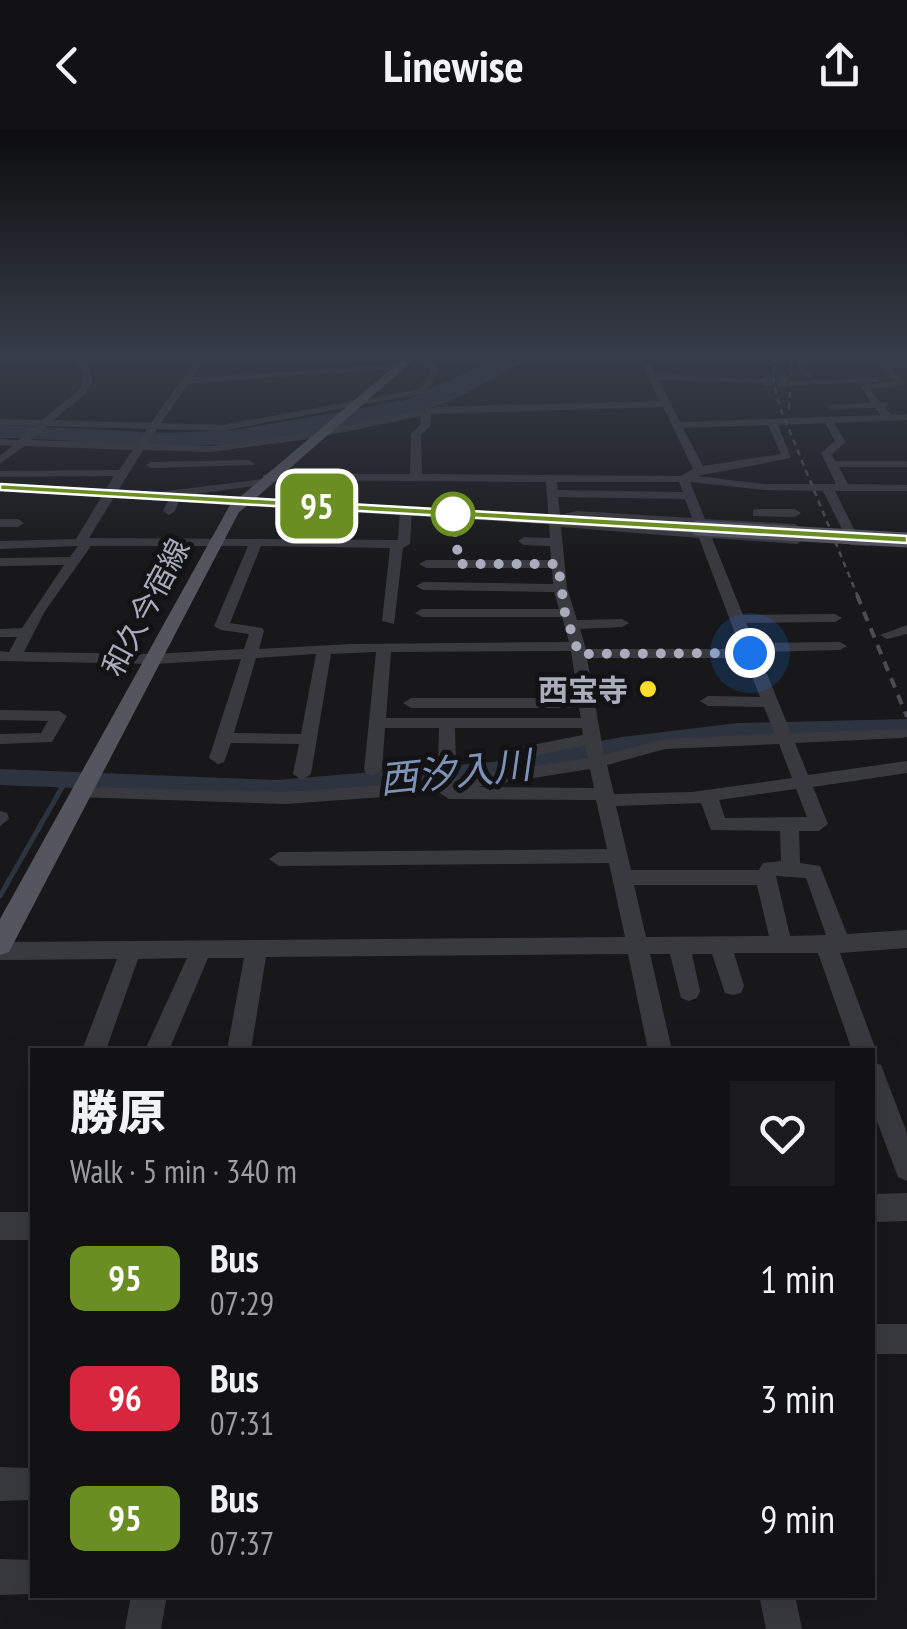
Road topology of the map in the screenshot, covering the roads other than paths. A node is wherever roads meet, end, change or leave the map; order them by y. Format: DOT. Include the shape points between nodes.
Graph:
graph roads {
  1 [pos="680,424"];
  2 [pos="43,425"];
  3 [pos="107,425"];
  4 [pos="153,425"];
  5 [pos="241,425"];
  6 [pos="327,425"];
  7 [pos="366,425"];
  8 [pos="425,425"];
  9 [pos="773,425"];
  10 [pos="832,425"];
  11 [pos="151,428"];
  12 [pos="907,430"];
  13 [pos="837,432"];
  14 [pos="316,435"];
  15 [pos="21,441"];
  16 [pos="0,442"];
  17 [pos="256,444"];
  18 [pos="206,449"];
  19 [pos="137,450"];
  20 [pos="170,450"];
  21 [pos="4,456"];
  22 [pos="196,462"];
  23 [pos="249,463"];
  24 [pos="833,464"];
  25 [pos="907,464"];
  26 [pos="151,465"];
  27 [pos="123,472"];
  28 [pos="0,474"];
  29 [pos="416,476"];
  30 [pos="690,476"];
  31 [pos="550,477"];
  32 [pos="257,480"];
  33 [pos="842,486"];
  34 [pos="0,487"];
  35 [pos="827,487"];
  36 [pos="907,488"];
  37 [pos="109,493"];
  38 [pos="552,493"];
  39 [pos="151,496"];
  40 [pos="690,496"];
  41 [pos="239,502"];
  42 [pos="406,512"];
  43 [pos="796,512"];
  44 [pos="554,520"];
  45 [pos="0,523"];
  46 [pos="18,523"];
  47 [pos="700,525"];
  48 [pos="907,540"];
  49 [pos="216,541"];
  50 [pos="524,541"];
  51 [pos="557,542"];
  52 [pos="83,543"];
  53 [pos="256,543"];
  54 [pos="0,544"];
  55 [pos="397,544"];
  56 [pos="75,561"];
  57 [pos="426,564"];
  58 [pos="558,564"];
  59 [pos="2,565"];
  60 [pos="423,586"];
  61 [pos="464,587"];
  62 [pos="560,588"];
  63 [pos="462,612"];
  64 [pos="422,613"];
  65 [pos="834,618"];
  66 [pos="568,619"];
  67 [pos="737,619"];
  68 [pos="389,622"];
  69 [pos="622,623"];
  70 [pos="907,629"];
  71 [pos="27,632"];
  72 [pos="0,633"];
  73 [pos="887,634"];
  74 [pos="840,646"];
  75 [pos="384,648"];
  76 [pos="324,649"];
  77 [pos="578,650"];
  78 [pos="749,650"];
  79 [pos="250,652"];
  80 [pos="5,657"];
  81 [pos="154,659"];
  82 [pos="708,700"];
  83 [pos="588,703"];
  84 [pos="411,704"];
  85 [pos="0,714"];
  86 [pos="776,719"];
  87 [pos="447,723"];
  88 [pos="378,724"];
  89 [pos="592,730"];
  90 [pos="902,733"];
  91 [pos="224,738"];
  92 [pos="0,739"];
  93 [pos="308,740"];
  94 [pos="522,753"];
  95 [pos="218,758"];
  96 [pos="598,762"];
  97 [pos="446,763"];
  98 [pos="907,767"];
  99 [pos="373,770"];
  100 [pos="302,774"];
  101 [pos="799,783"];
  102 [pos="86,784"];
  103 [pos="448,785"];
  104 [pos="708,795"];
  105 [pos="606,797"];
  106 [pos="789,824"];
  107 [pos="279,859"];
  108 [pos="621,867"];
  109 [pos="791,870"];
  110 [pos="764,878"];
  111 [pos="907,939"];
  112 [pos="781,941"];
  113 [pos="720,943"];
  114 [pos="679,944"];
  115 [pos="833,944"];
  116 [pos="638,945"];
  117 [pos="0,948"];
  118 [pos="131,948"];
  119 [pos="202,948"];
  120 [pos="257,948"];
  121 [pos="733,986"];
  122 [pos="689,991"];
  123 [pos="95,1048"];
  124 [pos="158,1048"];
  125 [pos="240,1048"];
  126 [pos="660,1048"];
  127 [pos="863,1048"];
  128 [pos="875,1080"];
  129 [pos="907,1168"];
  130 [pos="907,1207"];
  131 [pos="875,1208"];
  132 [pos="907,1338"];
  133 [pos="875,1339"];
  134 [pos="0,1484"];
  135 [pos="30,1484"];
  136 [pos="30,1577"];
  137 [pos="0,1578"];
  138 [pos="148,1598"];
  139 [pos="778,1598"];
  140 [pos="143,1629"];
  141 [pos="784,1629"];
  1 -- 30 [label="street"];
  2 -- 15 [label="street"];
  3 -- 11 [label="street"];
  4 -- 11 [label="street"];
  5 -- 11 [label="street"];
  6 -- 14 [label="main road, 和久今宿線"];
  7 -- 14 [label="street"];
  8 -- 29 [label="street" via="416,434"];
  9 -- 30 [label="street" via="787,456"];
  10 -- 13 [label="street"];
  11 -- 19 [label="street"];
  12 -- 13 [label="street"];
  13 -- 24 [label="street" via="841,442 826,454"];
  14 -- 17 [label="street"];
  14 -- 32 [label="main road, 和久今宿線"];
  15 -- 16 [label="street"];
  15 -- 19 [label="street"];
  15 -- 21 [label="street"];
  17 -- 18 [label="street"];
  17 -- 23 [label="street"];
  18 -- 20 [label="street"];
  18 -- 22 [label="street"];
  19 -- 20 [label="street"];
  19 -- 21 [label="street"];
  19 -- 27 [label="street"];
  20 -- 26 [label="street"];
  22 -- 23 [label="street"];
  22 -- 26 [label="street"];
  23 -- 32 [label="street"];
  24 -- 25 [label="street"];
  24 -- 33 [label="street"];
  26 -- 27 [label="street"];
  27 -- 28 [label="street"];
  27 -- 37 [label="street"];
  29 -- 31 [label="street"];
  29 -- 32 [label="street"];
  30 -- 31 [label="street"];
  30 -- 35 [label="street" via="764,487"];
  30 -- 40 [label="street"];
  31 -- 38 [label="street"];
  32 -- 39 [label="street"];
  32 -- 41 [label="main road, 和久今宿線"];
  33 -- 35 [label="street"];
  33 -- 36 [label="street"];
  34 -- 37 [label="main road"];
  35 -- 48 [label="street" via="848,531"];
  37 -- 39 [label="main road"];
  37 -- 52 [label="street"];
  38 -- 40 [label="street"];
  38 -- 44 [label="street"];
  39 -- 41 [label="main road" via="173,504"];
  40 -- 47 [label="street"];
  41 -- 42 [label="main road"];
  41 -- 49 [label="main road, 和久今宿線"];
  42 -- 44 [label="main road"];
  42 -- 55 [label="street" via="404,544"];
  43 -- 47 [label="street"];
  44 -- 47 [label="main road"];
  44 -- 51 [label="street"];
  45 -- 46 [label="street"];
  47 -- 47 [label="street" via="795,528 798,540"];
  47 -- 48 [label="main road, bridge"];
  47 -- 67 [label="street"];
  49 -- 52 [label="street"];
  49 -- 53 [label="street"];
  49 -- 81 [label="main road, 和久今宿線"];
  50 -- 51 [label="street"];
  51 -- 58 [label="street"];
  52 -- 54 [label="street"];
  52 -- 56 [label="street"];
  53 -- 55 [label="street"];
  53 -- 79 [label="street" via="221,626 257,631"];
  55 -- 68 [label="street"];
  56 -- 59 [label="street"];
  56 -- 71 [label="street"];
  57 -- 58 [label="street"];
  58 -- 62 [label="street"];
  60 -- 61 [label="street"];
  61 -- 62 [label="street"];
  61 -- 63 [label="street"];
  62 -- 66 [label="street"];
  63 -- 64 [label="street"];
  63 -- 66 [label="street"];
  65 -- 67 [label="street"];
  66 -- 69 [label="street"];
  66 -- 77 [label="street"];
  67 -- 78 [label="street"];
  70 -- 73 [label="street"];
  71 -- 72 [label="street"];
  71 -- 80 [label="street"];
  74 -- 78 [label="street"];
  75 -- 76 [label="street"];
  75 -- 77 [label="street"];
  75 -- 88 [label="street"];
  76 -- 79 [label="street"];
  76 -- 93 [label="street"];
  77 -- 78 [label="street"];
  77 -- 83 [label="street"];
  78 -- 86 [label="street"];
  79 -- 81 [label="street"];
  79 -- 91 [label="street"];
  80 -- 81 [label="street"];
  81 -- 102 [label="main road, 和久今宿線"];
  82 -- 86 [label="street"];
  83 -- 84 [label="street"];
  83 -- 89 [label="street"];
  85 -- 92 [label="street" via="59,716 46,738"];
  86 -- 90 [label="street"];
  86 -- 96 [label="street"];
  86 -- 101 [label="street"];
  87 -- 88 [label="street"];
  87 -- 89 [label="street"];
  87 -- 97 [label="street"];
  88 -- 99 [label="street"];
  89 -- 94 [label="street"];
  89 -- 96 [label="street"];
  91 -- 93 [label="street"];
  91 -- 95 [label="street"];
  93 -- 100 [label="street"];
  96 -- 103 [label="street"];
  96 -- 105 [label="street"];
  98 -- 101 [label="street"];
  101 -- 104 [label="street"];
  101 -- 106 [label="street" via="818,824"];
  102 -- 103 [label="street" via="285,798"];
  102 -- 117 [label="main road, 和久今宿線"];
  103 -- 105 [label="street" via="450,796"];
  104 -- 105 [label="street"];
  104 -- 106 [label="street" via="718,825"];
  105 -- 108 [label="street"];
  106 -- 109 [label="street"];
  107 -- 108 [label="street"];
  108 -- 110 [label="street"];
  108 -- 116 [label="street"];
  109 -- 110 [label="street" via="770,868"];
  109 -- 115 [label="street" via="814,871"];
  110 -- 112 [label="street"];
  111 -- 115 [label="street"];
  112 -- 113 [label="street"];
  112 -- 115 [label="street"];
  113 -- 114 [label="street"];
  113 -- 121 [label="street"];
  114 -- 116 [label="street"];
  114 -- 122 [label="street"];
  115 -- 127 [label="street"];
  116 -- 120 [label="street"];
  116 -- 126 [label="street"];
  117 -- 118 [label="street"];
  118 -- 119 [label="street"];
  118 -- 123 [label="street"];
  119 -- 120 [label="street"];
  119 -- 124 [label="street"];
  120 -- 125 [label="street"];
  128 -- 129 [label="street"];
  130 -- 131 [label="street"];
  132 -- 133 [label="street"];
  134 -- 135 [label="street"];
  136 -- 137 [label="street"];
  138 -- 140 [label="street"];
  139 -- 141 [label="street"];
}
